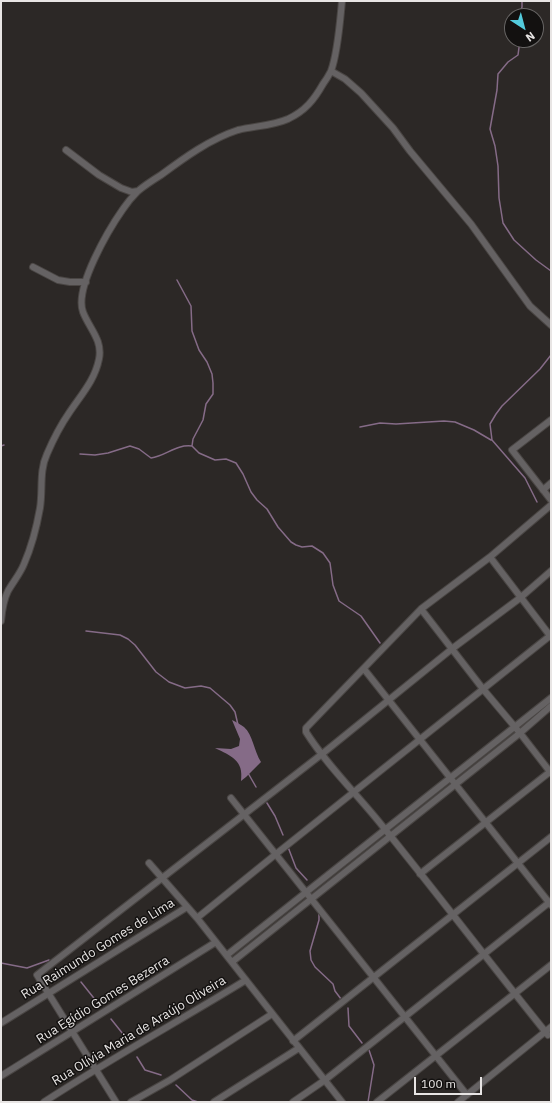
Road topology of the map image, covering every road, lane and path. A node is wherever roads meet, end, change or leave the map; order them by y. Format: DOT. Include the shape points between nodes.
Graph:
graph roads {
  1 [pos="342,1"];
  2 [pos="331,71"];
  3 [pos="66,150"];
  4 [pos="138,191"];
  5 [pos="33,267"];
  6 [pos="86,282"];
  7 [pos="551,325"];
  8 [pos="551,420"];
  9 [pos="551,483"];
  10 [pos="543,490"];
  11 [pos="551,500"];
  12 [pos="551,505"];
  13 [pos="490,557"];
  14 [pos="551,571"];
  15 [pos="520,598"];
  16 [pos="421,609"];
  17 [pos="1,621"];
  18 [pos="551,636"];
  19 [pos="453,648"];
  20 [pos="364,669"];
  21 [pos="483,689"];
  22 [pos="551,698"];
  23 [pos="388,700"];
  24 [pos="551,706"];
  25 [pos="515,727"];
  26 [pos="520,733"];
  27 [pos="420,740"];
  28 [pos="322,754"];
  29 [pos="551,772"];
  30 [pos="450,778"];
  31 [pos="456,784"];
  32 [pos="354,792"];
  33 [pos="231,798"];
  34 [pos="245,814"];
  35 [pos="487,823"];
  36 [pos="386,830"];
  37 [pos="390,836"];
  38 [pos="551,837"];
  39 [pos="276,854"];
  40 [pos="149,863"];
  41 [pos="517,863"];
  42 [pos="420,874"];
  43 [pos="162,878"];
  44 [pos="306,892"];
  45 [pos="312,899"];
  46 [pos="550,902"];
  47 [pos="187,907"];
  48 [pos="452,914"];
  49 [pos="197,918"];
  50 [pos="216,942"];
  51 [pos="483,954"];
  52 [pos="227,955"];
  53 [pos="232,962"];
  54 [pos="551,965"];
  55 [pos="374,977"];
  56 [pos="246,980"];
  57 [pos="48,993"];
  58 [pos="514,993"];
  59 [pos="272,1014"];
  60 [pos="404,1017"];
  61 [pos="1,1023"];
  62 [pos="551,1027"];
  63 [pos="72,1031"];
  64 [pos="547,1033"];
  65 [pos="293,1040"];
  66 [pos="299,1048"];
  67 [pos="436,1056"];
  68 [pos="95,1069"];
  69 [pos="1,1076"];
  70 [pos="325,1080"];
  71 [pos="468,1095"];
  72 [pos="44,1102"];
  73 [pos="116,1102"];
  74 [pos="131,1102"];
  75 [pos="214,1102"];
  76 [pos="293,1102"];
  77 [pos="342,1102"];
  78 [pos="377,1102"];
  79 [pos="458,1102"];
  1 -- 2 [label="street"];
  2 -- 4 [label="street" via="316,96 300,112 274,123 225,135"];
  2 -- 7 [label="street" via="361,93 393,128 488,246 530,306"];
  3 -- 4 [label="street" via="121,188 132,192"];
  4 -- 6 [label="street" via="117,217 100,247"];
  5 -- 6 [label="street" via="58,280"];
  6 -- 17 [label="street" via="81,304 86,319 98,339 99,359 88,387 61,426 43,461 39,511 24,563 2,605"];
  8 -- 10 [label="street" via="512,450"];
  9 -- 10 [label="street"];
  10 -- 11 [label="street"];
  12 -- 13 [label="street"];
  13 -- 15 [label="street"];
  13 -- 16 [label="street"];
  14 -- 15 [label="street"];
  15 -- 18 [label="street"];
  15 -- 19 [label="street"];
  16 -- 19 [label="street"];
  16 -- 20 [label="street"];
  18 -- 21 [label="street"];
  19 -- 21 [label="street"];
  19 -- 23 [label="street"];
  20 -- 23 [label="street"];
  20 -- 28 [label="street" via="306,728"];
  21 -- 25 [label="street"];
  21 -- 27 [label="street"];
  22 -- 25 [label="street"];
  23 -- 27 [label="street"];
  23 -- 28 [label="street"];
  24 -- 26 [label="street"];
  25 -- 26 [label="street"];
  25 -- 30 [label="street"];
  26 -- 29 [label="street"];
  26 -- 31 [label="street"];
  27 -- 30 [label="street"];
  27 -- 32 [label="street"];
  28 -- 32 [label="street"];
  28 -- 34 [label="street"];
  29 -- 35 [label="street"];
  30 -- 31 [label="street"];
  30 -- 36 [label="street"];
  31 -- 35 [label="street"];
  31 -- 37 [label="street"];
  32 -- 36 [label="street"];
  32 -- 39 [label="street"];
  33 -- 34 [label="street"];
  34 -- 39 [label="street"];
  34 -- 43 [label="street"];
  35 -- 41 [label="street"];
  35 -- 42 [label="street"];
  36 -- 37 [label="street"];
  36 -- 44 [label="street"];
  37 -- 42 [label="street"];
  37 -- 45 [label="street"];
  38 -- 41 [label="street"];
  39 -- 44 [label="street"];
  39 -- 49 [label="street"];
  40 -- 43 [label="street"];
  41 -- 46 [label="street"];
  41 -- 48 [label="street"];
  42 -- 48 [label="street"];
  43 -- 47 [label="street"];
  43 -- 57 [label="street" via="38,976"];
  44 -- 45 [label="street"];
  44 -- 52 [label="street"];
  45 -- 53 [label="street"];
  45 -- 55 [label="street"];
  46 -- 51 [label="street"];
  47 -- 49 [label="street"];
  47 -- 57 [label="street, Rua Raimundo Gomes de Lima"];
  48 -- 51 [label="street"];
  48 -- 55 [label="street"];
  49 -- 50 [label="street"];
  50 -- 52 [label="street"];
  50 -- 63 [label="street, Rua Egídio Gomes Bezerra"];
  51 -- 58 [label="street"];
  51 -- 60 [label="street"];
  52 -- 53 [label="street"];
  53 -- 56 [label="street"];
  54 -- 58 [label="street"];
  55 -- 60 [label="street"];
  55 -- 65 [label="street"];
  56 -- 59 [label="street"];
  56 -- 68 [label="street, Rua Olívia Maria de Araújo Oliveira"];
  57 -- 61 [label="street, Rua Raimundo Gomes de Lima"];
  57 -- 63 [label="street"];
  58 -- 64 [label="street"];
  58 -- 67 [label="street"];
  59 -- 65 [label="street"];
  59 -- 74 [label="street"];
  60 -- 67 [label="street"];
  60 -- 70 [label="street"];
  62 -- 64 [label="street"];
  63 -- 68 [label="street"];
  63 -- 69 [label="street, Rua Egídio Gomes Bezerra"];
  64 -- 71 [label="street"];
  65 -- 66 [label="street"];
  66 -- 70 [label="street"];
  66 -- 75 [label="street"];
  67 -- 71 [label="street"];
  67 -- 78 [label="street"];
  68 -- 72 [label="street, Rua Olívia Maria de Araújo Oliveira"];
  68 -- 73 [label="street"];
  70 -- 76 [label="street"];
  70 -- 77 [label="street"];
  71 -- 79 [label="street"];
}
